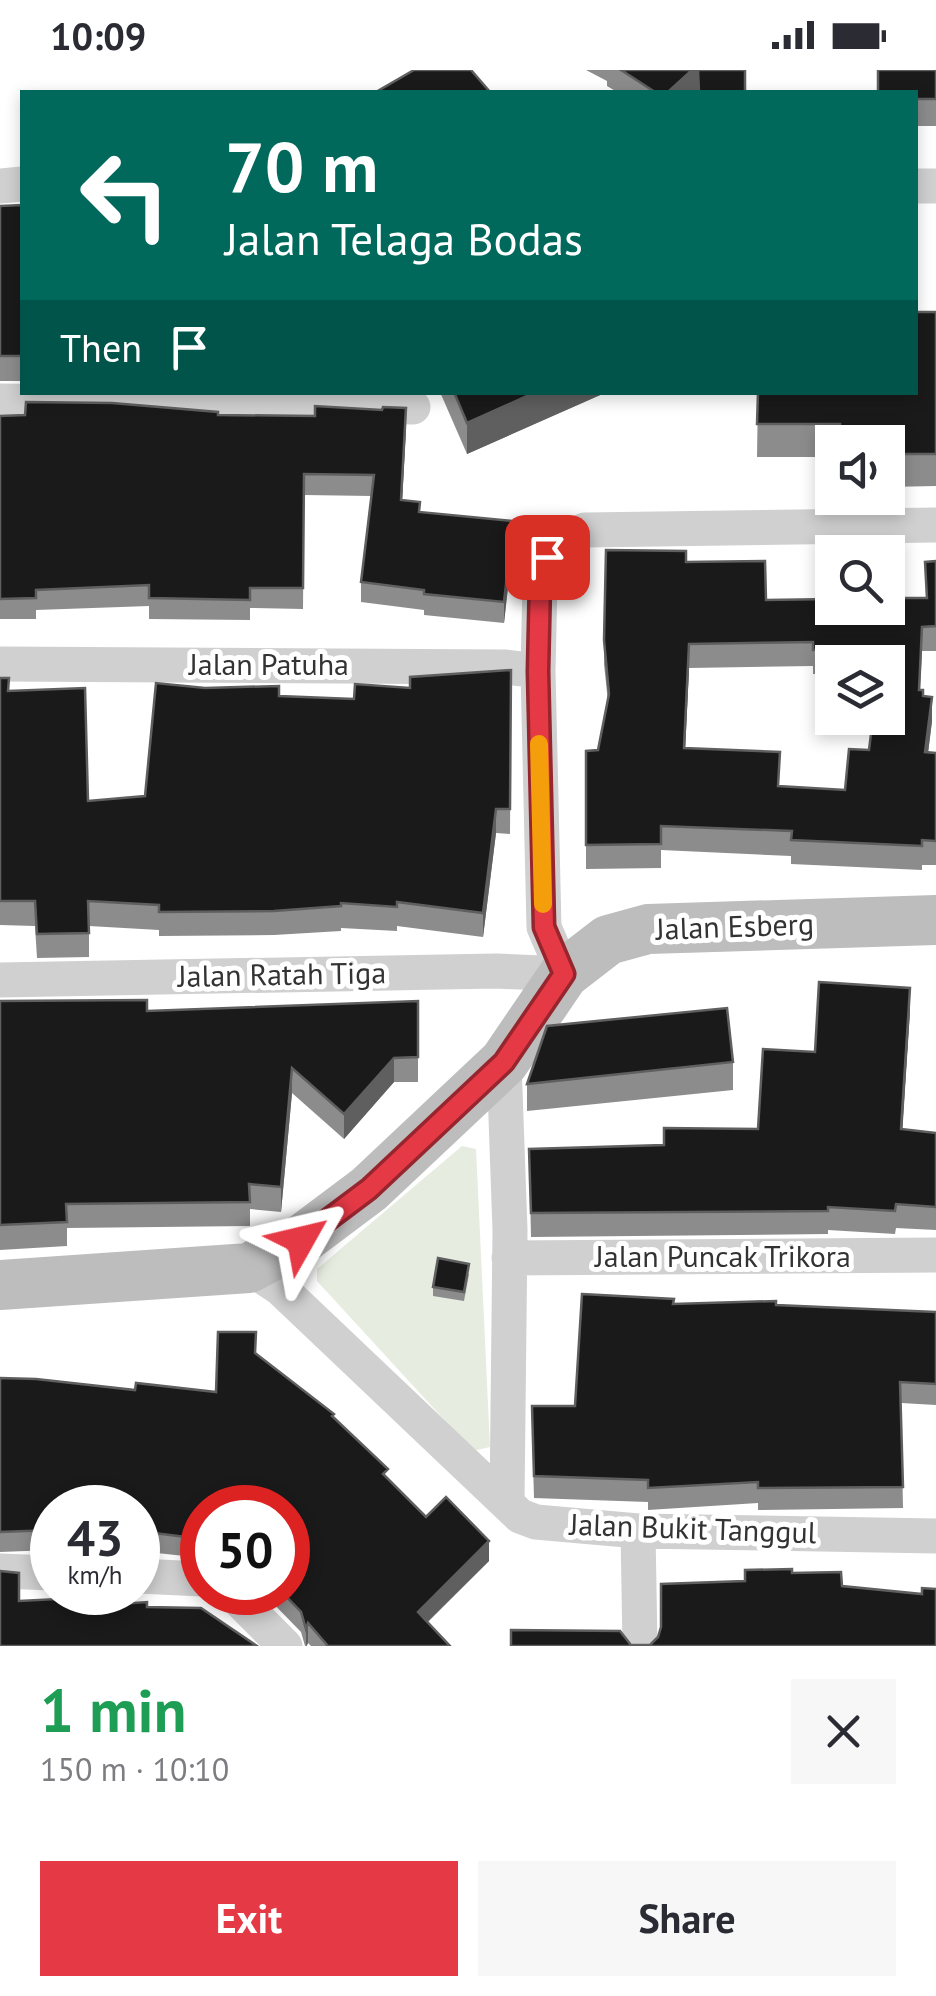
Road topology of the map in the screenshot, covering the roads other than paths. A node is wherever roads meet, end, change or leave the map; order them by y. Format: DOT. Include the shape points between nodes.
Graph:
graph roads {
  1 [pos="0,401"];
  2 [pos="412,408"];
  3 [pos="936,524"];
  4 [pos="0,664"];
  5 [pos="538,671"];
  6 [pos="936,920"];
  7 [pos="564,974"];
  8 [pos="0,980"];
  9 [pos="504,1062"];
  10 [pos="936,1255"];
  11 [pos="509,1258"];
  12 [pos="248,1268"];
  13 [pos="0,1285"];
  14 [pos="507,1502"];
  15 [pos="638,1531"];
  16 [pos="936,1536"];
  17 [pos="0,1572"];
  18 [pos="30,1573"];
  19 [pos="254,1615"];
  20 [pos="285,1646"];
  21 [pos="640,1646"];
  1 -- 2 [label="street"];
  3 -- 5 [label="street" via="585,530 547,557 540,582"];
  4 -- 5 [label="street, Jalan Patuha"];
  5 -- 7 [label="street" via="544,927"];
  6 -- 7 [label="main road, Jalan Esberg" via="648,929 608,940"];
  7 -- 8 [label="street, Jalan Ratah Tiga"];
  7 -- 9 [label="main road, Jalan Esberg"];
  9 -- 11 [label="street"];
  9 -- 12 [label="main road, Jalan Esberg" via="369,1189 301,1240"];
  10 -- 11 [label="street, Jalan Puncak Trikora"];
  11 -- 14 [label="street"];
  12 -- 13 [label="main road"];
  12 -- 14 [label="street, Jalan Bukit Tanggul" via="312,1316"];
  14 -- 15 [label="street, Jalan Bukit Tanggul" via="536,1522"];
  15 -- 16 [label="street, Jalan Bukit Tanggul"];
  15 -- 21 [label="street"];
  17 -- 18 [label="street"];
  19 -- 20 [label="street"];
}
